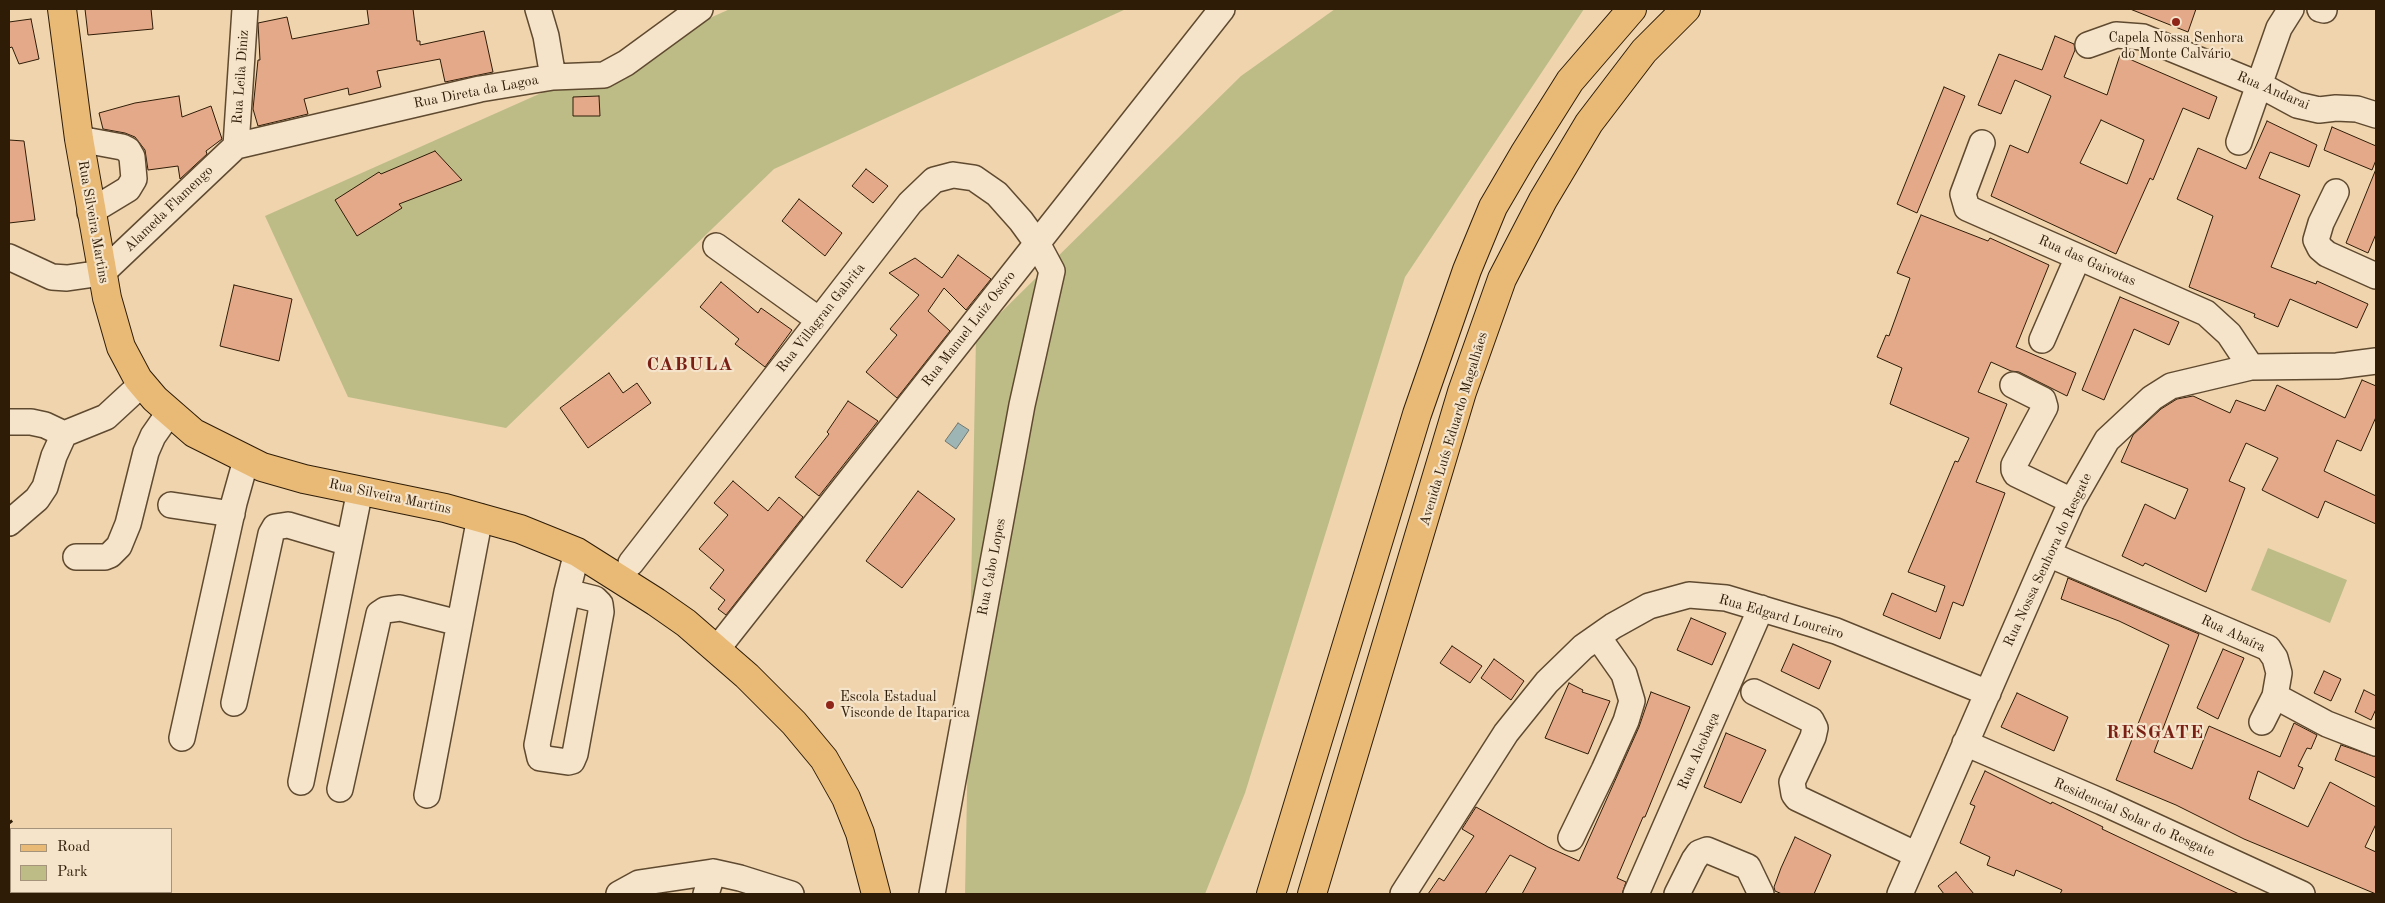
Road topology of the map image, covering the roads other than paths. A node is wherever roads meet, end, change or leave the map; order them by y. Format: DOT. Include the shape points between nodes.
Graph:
graph roads {
  1 [pos="62,9"];
  2 [pos="245,9"];
  3 [pos="538,9"];
  4 [pos="700,9"];
  5 [pos="1222,9"];
  6 [pos="1632,9"];
  7 [pos="1686,9"];
  8 [pos="2291,9"];
  9 [pos="2088,45"];
  10 [pos="554,77"];
  11 [pos="2260,85"];
  12 [pos="2376,115"];
  13 [pos="79,139"];
  14 [pos="2239,142"];
  15 [pos="1982,143"];
  16 [pos="236,146"];
  17 [pos="2336,192"];
  18 [pos="90,212"];
  19 [pos="1037,243"];
  20 [pos="716,246"];
  21 [pos="2078,257"];
  22 [pos="9,258"];
  23 [pos="102,273"];
  24 [pos="2376,276"];
  25 [pos="819,320"];
  26 [pos="2042,340"];
  27 [pos="2376,361"];
  28 [pos="2251,367"];
  29 [pos="2013,385"];
  30 [pos="143,386"];
  31 [pos="169,413"];
  32 [pos="9,422"];
  33 [pos="64,434"];
  34 [pos="246,460"];
  35 [pos="360,490"];
  36 [pos="2072,501"];
  37 [pos="171,505"];
  38 [pos="232,514"];
  39 [pos="480,517"];
  40 [pos="9,523"];
  41 [pos="349,543"];
  42 [pos="576,552"];
  43 [pos="2048,554"];
  44 [pos="76,557"];
  45 [pos="631,563"];
  46 [pos="567,592"];
  47 [pos="1761,608"];
  48 [pos="459,623"];
  49 [pos="1598,636"];
  50 [pos="717,650"];
  51 [pos="1754,692"];
  52 [pos="1988,693"];
  53 [pos="2275,696"];
  54 [pos="234,703"];
  55 [pos="2262,722"];
  56 [pos="182,738"];
  57 [pos="1965,743"];
  58 [pos="2376,743"];
  59 [pos="301,782"];
  60 [pos="340,789"];
  61 [pos="427,795"];
  62 [pos="1571,838"];
  63 [pos="1917,855"];
  64 [pos="709,883"];
  65 [pos="619,894"];
  66 [pos="790,894"];
  67 [pos="876,894"];
  68 [pos="932,894"];
  69 [pos="1271,894"];
  70 [pos="1312,894"];
  71 [pos="1403,894"];
  72 [pos="1636,894"];
  73 [pos="1677,894"];
  74 [pos="1761,894"];
  75 [pos="1900,894"];
  76 [pos="2302,894"];
  1 -- 13 [label="main road, Rua Silveira Martins"];
  2 -- 16 [label="street, Rua Leila Diniz"];
  3 -- 10 [label="street"];
  4 -- 10 [label="street, Rua Direta da Lagoa" via="626,63 604,75"];
  5 -- 19 [label="street, Rua Manuel Luiz Osóro"];
  6 -- 69 [label="main road" via="1570,81 1493,207 1467,270 1417,414"];
  7 -- 70 [label="main road, Avenida Luís Eduardo Magalhães" via="1644,51 1589,123 1542,200 1502,279 1462,392"];
  8 -- 11 [label="street" via="2279,28"];
  9 -- 11 [label="street, Rua Andarai" via="2116,35 2143,37"];
  10 -- 16 [label="street, Rua Direta da Lagoa" via="480,89"];
  11 -- 12 [label="street, Rua Andarai" via="2297,105 2319,110 2357,108"];
  11 -- 14 [label="street"];
  13 -- 18 [label="main road, Rua Silveira Martins"];
  13 -- 18 [label="street" via="122,147 132,157 134,180 128,189"];
  15 -- 21 [label="street, Rua das Gaivotas" via="1963,194 1967,208"];
  16 -- 23 [label="street, Alameda Flamengo"];
  17 -- 24 [label="street" via="2316,240 2327,254"];
  18 -- 23 [label="main road, Rua Silveira Martins"];
  19 -- 25 [label="street, Rua Villagran Gabrita" via="997,194 974,178 953,175 934,180 910,203"];
  19 -- 50 [label="street, Rua Manuel Luiz Osóro"];
  19 -- 68 [label="street, Rua Cabo Lopes" via="1052,271 1020,414"];
  20 -- 25 [label="street"];
  21 -- 26 [label="street"];
  21 -- 28 [label="street, Rua das Gaivotas" via="2206,313 2229,334"];
  22 -- 23 [label="street" via="52,277"];
  23 -- 30 [label="main road, Rua Silveira Martins" via="121,347"];
  25 -- 45 [label="street, Rua Villagran Gabrita"];
  27 -- 28 [label="street, Rua Nossa Senhora do Resgate" via="2337,366"];
  28 -- 36 [label="street, Rua Nossa Senhora do Resgate" via="2171,386 2152,398 2106,440"];
  29 -- 36 [label="street" via="2043,400 2045,407 2014,465 2016,474"];
  30 -- 31 [label="main road, Rua Silveira Martins"];
  30 -- 33 [label="street" via="106,417"];
  31 -- 34 [label="main road, Rua Silveira Martins" via="194,433"];
  31 -- 44 [label="street" via="146,452 128,524 119,546 110,556"];
  32 -- 33 [label="street" via="45,424"];
  33 -- 40 [label="street" via="45,487 37,499"];
  34 -- 35 [label="main road, Rua Silveira Martins" via="296,477"];
  34 -- 38 [label="street"];
  35 -- 39 [label="main road, Rua Silveira Martins"];
  35 -- 41 [label="street"];
  36 -- 43 [label="street, Rua Nossa Senhora do Resgate"];
  37 -- 38 [label="street"];
  38 -- 56 [label="street"];
  39 -- 42 [label="main road, Rua Silveira Martins"];
  39 -- 48 [label="street"];
  41 -- 54 [label="street" via="288,525 275,527"];
  41 -- 59 [label="street"];
  42 -- 46 [label="street"];
  42 -- 50 [label="main road, Rua Silveira Martins" via="656,602"];
  43 -- 52 [label="street, Rua Nossa Senhora do Resgate"];
  43 -- 53 [label="street, Rua Abaíra" via="2268,648 2279,673"];
  46 -- 46 [label="street" via="537,748 540,758 568,762 575,754 601,612 595,599"];
  47 -- 49 [label="street, Rua Edgard Loureiro" via="1726,598 1689,596 1650,606"];
  47 -- 52 [label="street, Rua Edgard Loureiro" via="1836,630"];
  47 -- 72 [label="street, Rua Alcobaça"];
  48 -- 60 [label="street" via="400,608 379,614"];
  48 -- 61 [label="street"];
  49 -- 62 [label="street" via="1624,674 1632,701 1608,762"];
  49 -- 71 [label="street, Rua Edgard Loureiro" via="1547,682 1506,733"];
  50 -- 67 [label="main road, Rua Silveira Martins" via="771,699 824,759 846,798 860,833"];
  51 -- 63 [label="street" via="1811,720 1815,728 1792,782 1797,798"];
  52 -- 57 [label="street, Rua Nossa Senhora do Resgate"];
  53 -- 55 [label="street, Rua Abaíra"];
  53 -- 58 [label="street" via="2327,724"];
  57 -- 63 [label="street, Rua Nossa Senhora do Resgate"];
  57 -- 76 [label="street, Residencial Solar do Resgate"];
  63 -- 75 [label="street, Rua Nossa Senhora do Resgate"];
  64 -- 65 [label="street" via="639,883"];
  64 -- 66 [label="street" via="740,878"];
  73 -- 74 [label="street" via="1694,860 1707,850 1748,867"];
}
